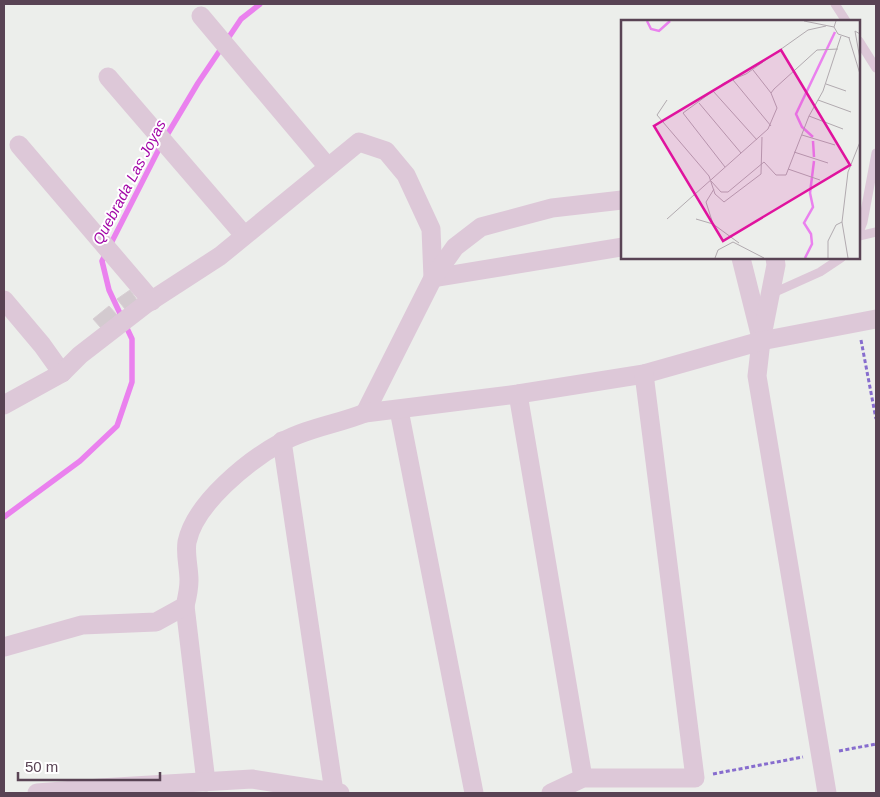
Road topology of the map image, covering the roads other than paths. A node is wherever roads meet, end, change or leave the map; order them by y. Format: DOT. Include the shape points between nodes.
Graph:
graph roads {
  1 [pos="835,4"];
  2 [pos="201,16"];
  3 [pos="845,20"];
  4 [pos="860,43"];
  5 [pos="876,68"];
  6 [pos="108,77"];
  7 [pos="18,145"];
  8 [pos="876,153"];
  9 [pos="328,167"];
  10 [pos="621,200"];
  11 [pos="860,230"];
  12 [pos="876,232"];
  13 [pos="244,235"];
  14 [pos="860,236"];
  15 [pos="621,247"];
  16 [pos="741,259"];
  17 [pos="775,259"];
  18 [pos="840,259"];
  19 [pos="433,278"];
  20 [pos="770,294"];
  21 [pos="4,300"];
  22 [pos="152,301"];
  23 [pos="876,319"];
  24 [pos="761,341"];
  25 [pos="62,373"];
  26 [pos="644,374"];
  27 [pos="518,394"];
  28 [pos="4,405"];
  29 [pos="399,410"];
  30 [pos="365,414"];
  31 [pos="282,442"];
  32 [pos="185,606"];
  33 [pos="4,647"];
  34 [pos="583,778"];
  35 [pos="206,782"];
  36 [pos="38,793"];
  37 [pos="337,793"];
  38 [pos="474,793"];
  39 [pos="551,793"];
  40 [pos="827,793"];
  1 -- 3 [label="lane"];
  2 -- 9 [label="street"];
  4 -- 5 [label="lane"];
  6 -- 13 [label="street"];
  7 -- 22 [label="street"];
  8 -- 11 [label="lane"];
  9 -- 13 [label="street"];
  9 -- 19 [label="street" via="359,142 386,151 406,175 431,229"];
  10 -- 19 [label="street" via="552,208 481,227 455,247"];
  12 -- 14 [label="lane"];
  13 -- 22 [label="street" via="220,256"];
  15 -- 19 [label="street"];
  16 -- 24 [label="street"];
  17 -- 20 [label="street"];
  18 -- 20 [label="lane" via="820,272"];
  19 -- 30 [label="street"];
  20 -- 24 [label="street"];
  21 -- 25 [label="street"];
  22 -- 25 [label="street"];
  23 -- 24 [label="street"];
  24 -- 26 [label="street"];
  24 -- 40 [label="street" via="757,376"];
  25 -- 28 [label="street"];
  26 -- 27 [label="street"];
  26 -- 34 [label="street" via="695,778"];
  27 -- 29 [label="street"];
  27 -- 34 [label="street"];
  29 -- 30 [label="street"];
  29 -- 38 [label="street"];
  30 -- 31 [label="street"];
  31 -- 32 [label="street" via="242,469 199,512 187,542 189,582"];
  31 -- 37 [label="street"];
  32 -- 33 [label="street" via="156,622 82,625"];
  32 -- 35 [label="street"];
  34 -- 39 [label="street"];
  35 -- 36 [label="street"];
  35 -- 37 [label="street" via="252,779"];
}
